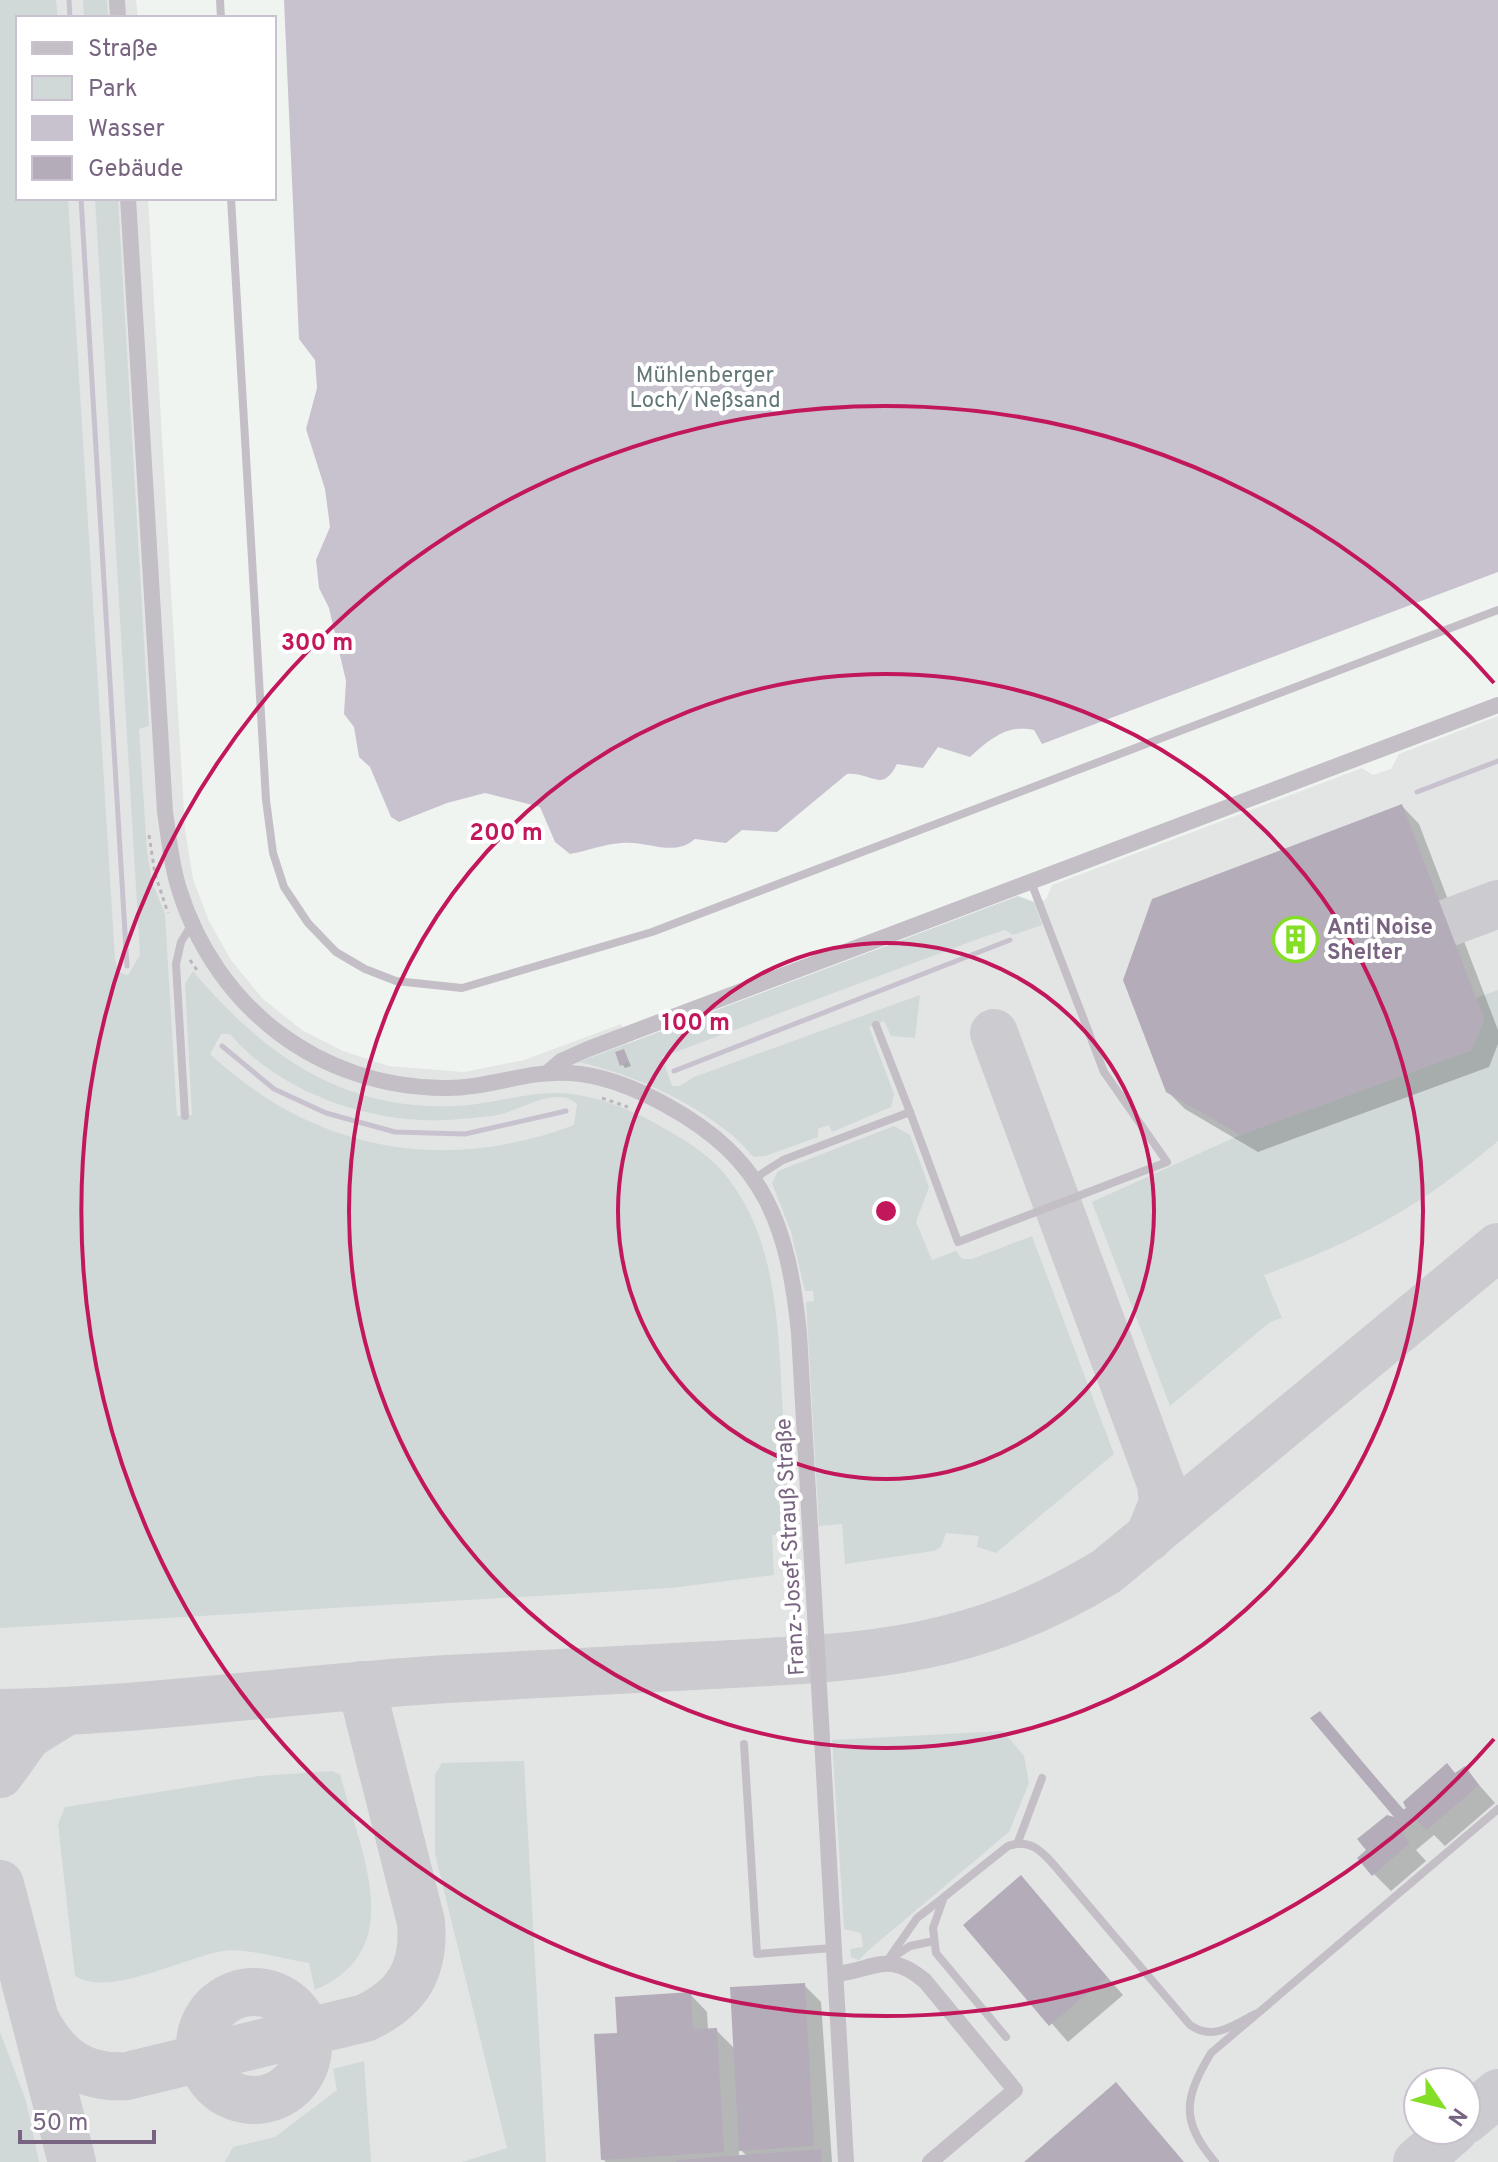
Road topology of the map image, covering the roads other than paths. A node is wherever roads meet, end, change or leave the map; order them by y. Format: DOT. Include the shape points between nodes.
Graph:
graph roads {
  1 [pos="128,200"];
  2 [pos="231,200"];
  3 [pos="1498,610"];
  4 [pos="1498,705"];
  5 [pos="1031,882"];
  6 [pos="192,924"];
  7 [pos="876,1025"];
  8 [pos="547,1073"];
  9 [pos="910,1112"];
  10 [pos="185,1116"];
  11 [pos="755,1178"];
  12 [pos="744,1744"];
  13 [pos="1042,1778"];
  14 [pos="1498,1809"];
  15 [pos="1018,1842"];
  16 [pos="944,1897"];
  17 [pos="934,1941"];
  18 [pos="834,1948"];
  19 [pos="887,1961"];
  20 [pos="836,1974"];
  21 [pos="1255,2014"];
  22 [pos="1006,2037"];
  23 [pos="846,2162"];
  24 [pos="930,2162"];
  25 [pos="1215,2162"];
  1 -- 6 [label="street" via="165,812 177,885"];
  2 -- 3 [label="lane" via="273,853 284,887 336,952 396,981 462,988 652,932"];
  4 -- 5 [label="street"];
  5 -- 8 [label="street" via="588,1049"];
  5 -- 9 [label="lane" via="1104,1072 1167,1162 958,1242"];
  6 -- 8 [label="street" via="208,958 250,1009 284,1039 343,1070 395,1084 448,1088"];
  6 -- 10 [label="lane" via="176,964"];
  7 -- 9 [label="lane"];
  8 -- 11 [label="street, Franz-Josef-Strauß Straße" via="585,1075 646,1094 720,1139"];
  9 -- 11 [label="lane" via="783,1160"];
  11 -- 18 [label="street, Franz-Josef-Strauß Straße" via="776,1222 795,1298"];
  12 -- 18 [label="lane" via="757,1954"];
  13 -- 15 [label="lane"];
  14 -- 21 [label="lane"];
  15 -- 16 [label="lane"];
  15 -- 21 [label="lane" via="1040,1849 1201,2033 1219,2033"];
  16 -- 17 [label="lane"];
  16 -- 19 [label="lane" via="917,1918"];
  17 -- 19 [label="lane" via="910,1946"];
  17 -- 22 [label="lane" via="936,1953"];
  18 -- 20 [label="street, Franz-Josef-Strauß Straße"];
  19 -- 20 [label="street"];
  19 -- 24 [label="street" via="907,1967 925,1981 1015,2090"];
  20 -- 23 [label="street, Franz-Josef-Strauß Straße"];
  21 -- 25 [label="lane" via="1211,2053 1195,2079 1188,2105 1191,2126"];
}
